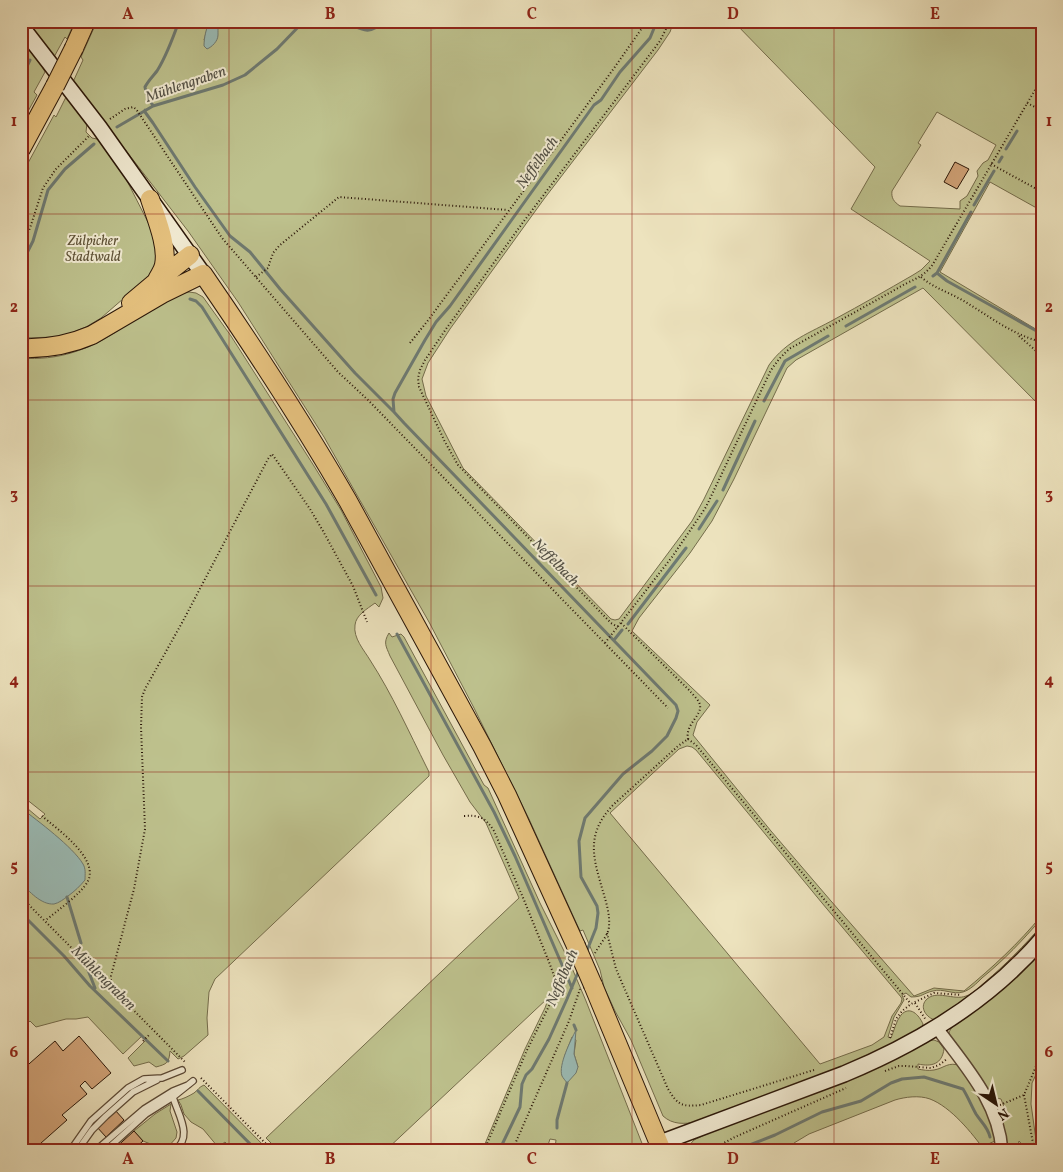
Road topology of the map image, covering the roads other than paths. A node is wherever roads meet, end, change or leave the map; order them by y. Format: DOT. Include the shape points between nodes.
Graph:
graph roads {
  1 [pos="86,21"];
  2 [pos="21,26"];
  3 [pos="21,149"];
  4 [pos="150,199"];
  5 [pos="190,255"];
  6 [pos="203,274"];
  7 [pos="156,282"];
  8 [pos="99,331"];
  9 [pos="21,348"];
  10 [pos="1038,934"];
  11 [pos="934,1029"];
  12 [pos="182,1070"];
  13 [pos="162,1078"];
  14 [pos="196,1078"];
  15 [pos="188,1085"];
  16 [pos="174,1097"];
  17 [pos="661,1147"];
  18 [pos="70,1151"];
  19 [pos="77,1151"];
  20 [pos="95,1151"];
  21 [pos="104,1151"];
  22 [pos="174,1151"];
  23 [pos="1002,1151"];
  1 -- 3 [label="main road, bridge"];
  2 -- 4 [label="street"];
  4 -- 5 [label="street"];
  4 -- 7 [label="main road" via="165,252 164,265"];
  5 -- 6 [label="street"];
  5 -- 7 [label="main road"];
  6 -- 8 [label="main road"];
  6 -- 17 [label="main road, bridge" via="331,471 482,746 576,946 587,985"];
  7 -- 8 [label="main road"];
  8 -- 9 [label="main road" via="64,345"];
  10 -- 11 [label="street" via="1025,958 965,1009"];
  11 -- 17 [label="street" via="867,1064"];
  11 -- 23 [label="street" via="980,1087 991,1108"];
  12 -- 13 [label="lane"];
  13 -- 18 [label="lane" via="144,1079 128,1088 91,1121"];
  13 -- 19 [label="lane" via="134,1092 95,1126"];
  14 -- 15 [label="lane"];
  15 -- 16 [label="lane"];
  15 -- 20 [label="lane" via="144,1108"];
  16 -- 21 [label="lane" via="146,1114"];
  16 -- 22 [label="lane" via="184,1134 184,1139"];
}
